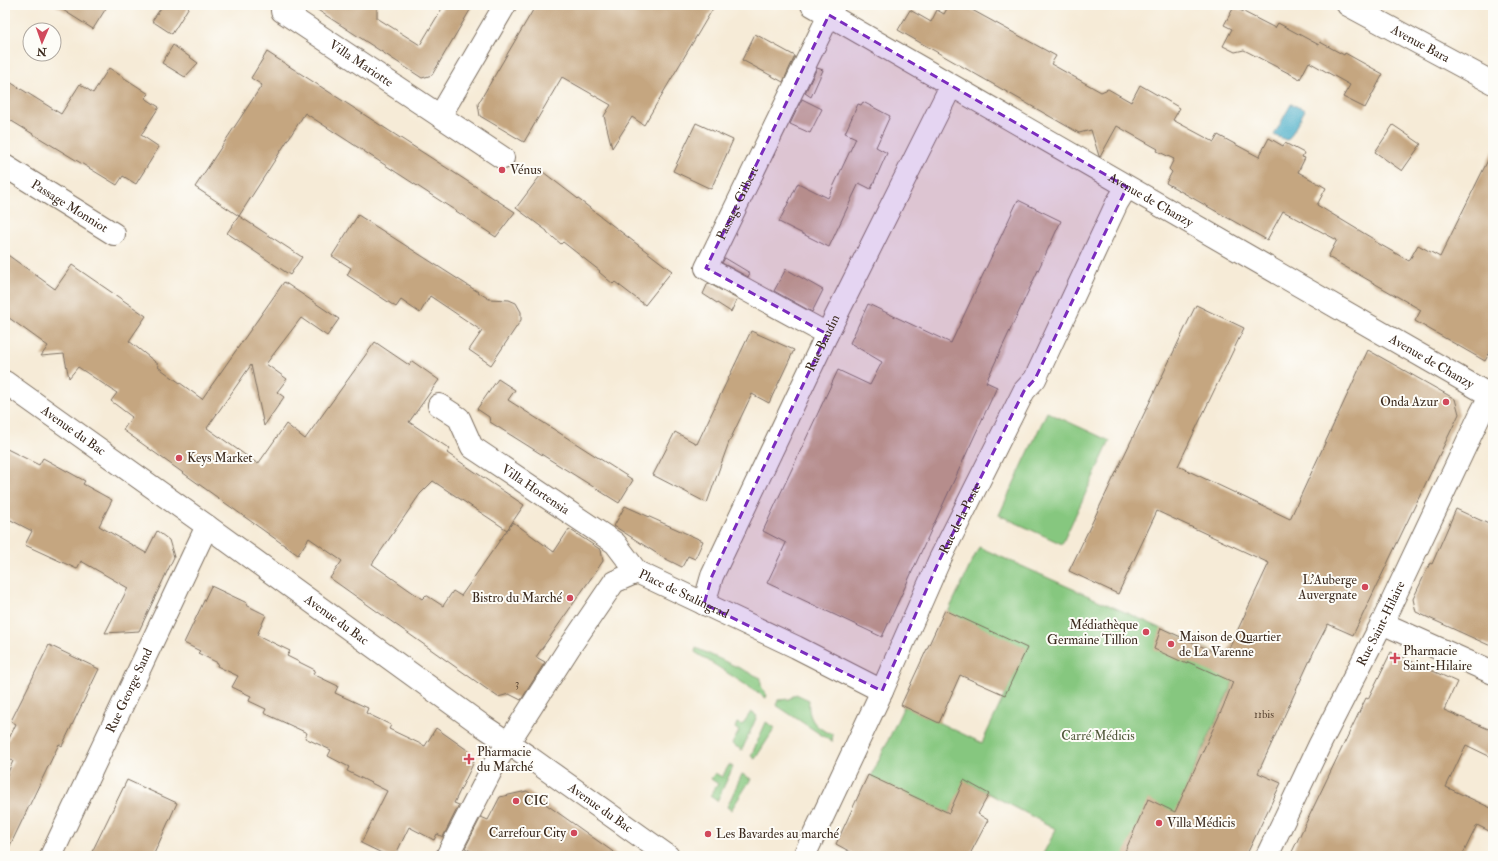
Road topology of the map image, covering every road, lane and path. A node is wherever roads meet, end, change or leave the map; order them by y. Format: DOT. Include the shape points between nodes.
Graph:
graph roads {
  1 [pos="505,5"];
  2 [pos="1348,5"];
  3 [pos="286,8"];
  4 [pos="825,8"];
  5 [pos="1493,83"];
  6 [pos="951,86"];
  7 [pos="440,116"];
  8 [pos="503,158"];
  9 [pos="5,166"];
  10 [pos="1127,187"];
  11 [pos="114,234"];
  12 [pos="827,334"];
  13 [pos="5,382"];
  14 [pos="1492,394"];
  15 [pos="439,406"];
  16 [pos="208,526"];
  17 [pos="638,572"];
  18 [pos="704,604"];
  19 [pos="1382,623"];
  20 [pos="1493,673"];
  21 [pos="882,691"];
  22 [pos="508,743"];
  23 [pos="51,856"];
  24 [pos="446,856"];
  25 [pos="668,856"];
  26 [pos="804,856"];
  27 [pos="1267,856"];
  1 -- 7 [label="street"];
  2 -- 5 [label="street, Avenue Bara"];
  3 -- 7 [label="street, Villa Mariotte"];
  4 -- 6 [label="street, Avenue de Chanzy"];
  4 -- 12 [label="street, Passage Gilbert" via="706,268"];
  6 -- 10 [label="street, Avenue de Chanzy"];
  6 -- 12 [label="street, Rue Baudin"];
  7 -- 8 [label="street, Villa Mariotte"];
  9 -- 11 [label="street, Passage Monniot"];
  10 -- 14 [label="street, Avenue de Chanzy"];
  10 -- 21 [label="street, Rue de la Poste" via="1117,203 1035,379 1024,391 939,561"];
  12 -- 18 [label="street, Rue Baudin" via="712,576"];
  13 -- 16 [label="street, Avenue du Bac"];
  14 -- 19 [label="street, Rue Saint-Hilaire"];
  15 -- 17 [label="street, Villa Hortensia" via="459,418 472,447 615,543"];
  16 -- 22 [label="street, Avenue du Bac"];
  16 -- 23 [label="street, Rue George Sand"];
  17 -- 18 [label="street, Place de Stalingrad"];
  17 -- 22 [label="street, Place de Stalingrad" via="614,582"];
  18 -- 21 [label="street, Place de Stalingrad"];
  19 -- 20 [label="street"];
  19 -- 27 [label="street, Rue Saint-Hilaire" via="1320,744"];
  21 -- 26 [label="street, Rue de la Poste"];
  22 -- 24 [label="street, Place de Stalingrad"];
  22 -- 25 [label="street, Avenue du Bac"];
}
